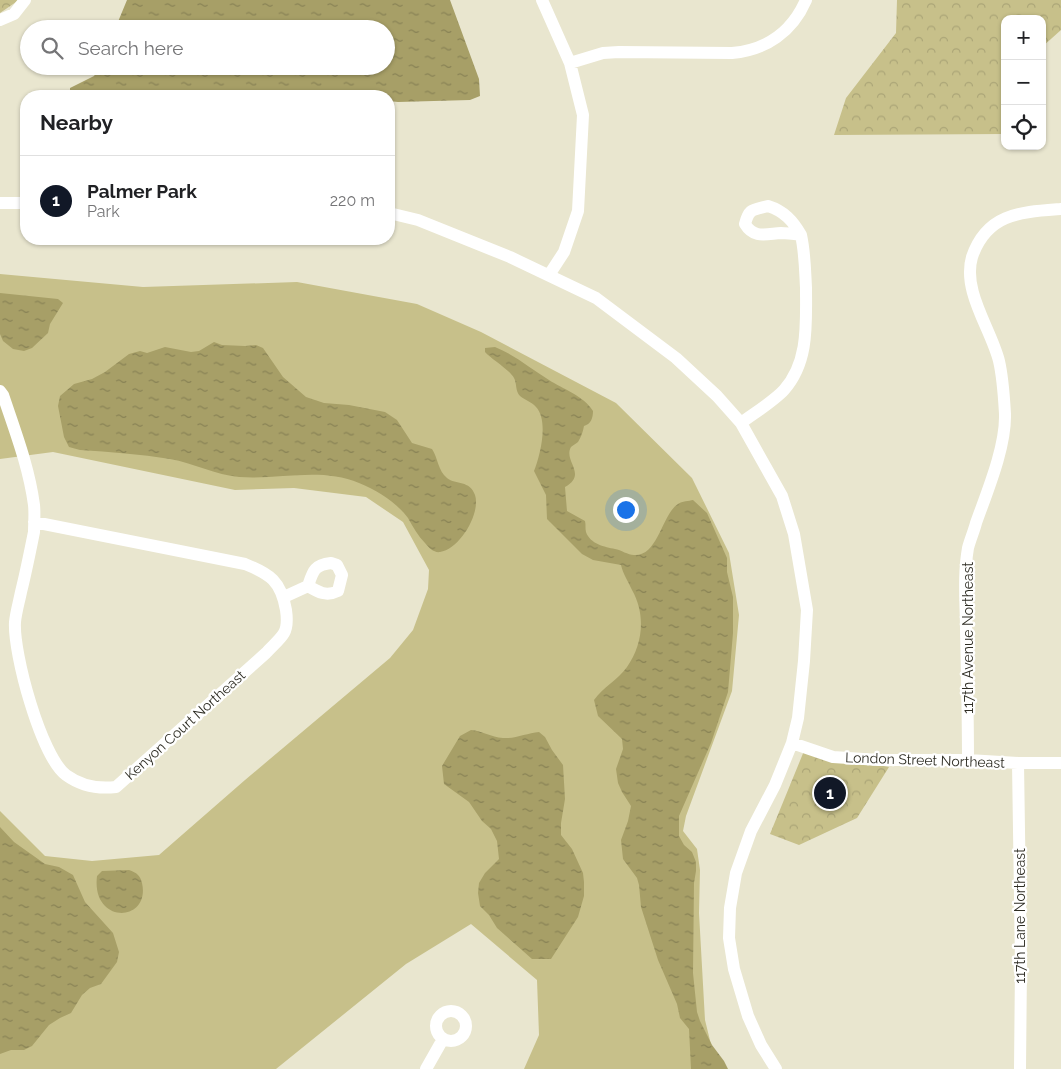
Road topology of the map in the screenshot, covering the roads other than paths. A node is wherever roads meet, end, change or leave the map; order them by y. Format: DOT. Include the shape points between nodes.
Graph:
graph roads {
  1 [pos="25,0"];
  2 [pos="542,0"];
  3 [pos="804,4"];
  4 [pos="0,20"];
  5 [pos="570,63"];
  6 [pos="0,203"];
  7 [pos="20,203"];
  8 [pos="1061,209"];
  9 [pos="395,215"];
  10 [pos="801,235"];
  11 [pos="549,276"];
  12 [pos="0,391"];
  13 [pos="741,423"];
  14 [pos="34,522"];
  15 [pos="308,586"];
  16 [pos="284,597"];
  17 [pos="792,743"];
  18 [pos="968,760"];
  19 [pos="1018,763"];
  20 [pos="1061,763"];
  21 [pos="443,1039"];
  22 [pos="426,1069"];
  23 [pos="776,1069"];
  24 [pos="1020,1069"];
  1 -- 4 [label="street" via="14,14"];
  2 -- 5 [label="street"];
  3 -- 5 [label="street" via="779,36 748,52 619,52 603,53"];
  5 -- 11 [label="street" via="583,115 579,204 564,252"];
  6 -- 7 [label="street"];
  8 -- 18 [label="street, 117th Avenue Northeast" via="1024,212 1001,220 986,230 972,259 970,275 975,300 999,362 1005,415 999,454 968,548 965,579"];
  9 -- 11 [label="street" via="510,257"];
  10 -- 13 [label="street" via="805,251 807,331 800,363 783,391"];
  11 -- 13 [label="street" via="596,298 676,358"];
  12 -- 14 [label="street, Kenyon Court Northeast" via="29,475"];
  13 -- 17 [label="street" via="782,496 794,534 807,610 798,718"];
  14 -- 16 [label="street, Kenyon Court Northeast" via="245,564 263,571 276,581"];
  14 -- 16 [label="street, Kenyon Court Northeast" via="15,622 16,646 23,680 52,757 65,774 84,784 99,788 116,787 266,653 284,632 287,618"];
  15 -- 16 [label="street"];
  17 -- 18 [label="street, London Street Northeast" via="833,756 879,760"];
  17 -- 23 [label="street" via="751,831 736,872 730,908 734,969 748,1016"];
  18 -- 19 [label="street, London Street Northeast"];
  19 -- 20 [label="street, London Street Northeast"];
  19 -- 24 [label="street, 117th Lane Northeast"];
  21 -- 22 [label="street"];
}
